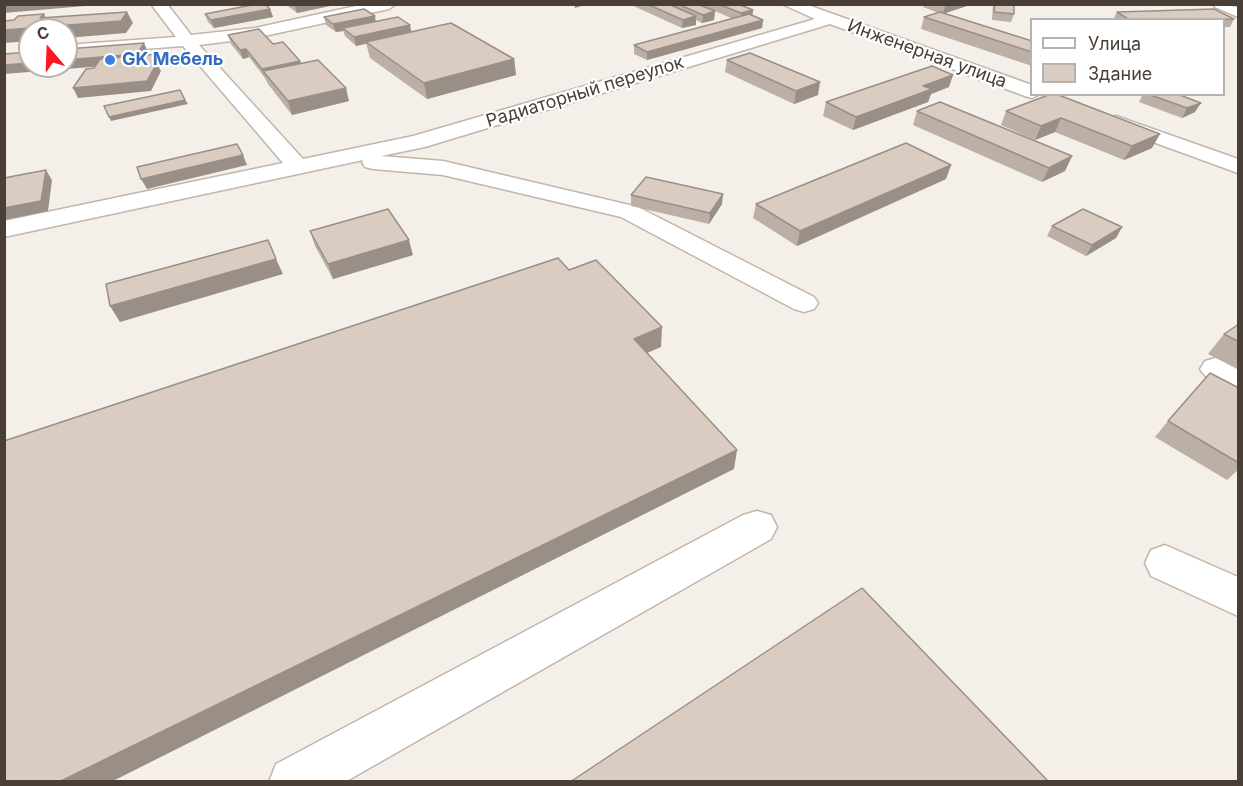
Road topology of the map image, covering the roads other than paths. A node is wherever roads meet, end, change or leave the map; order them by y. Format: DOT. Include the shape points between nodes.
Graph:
graph roads {
  1 [pos="158,4"];
  2 [pos="389,4"];
  3 [pos="789,4"];
  4 [pos="1220,4"];
  5 [pos="1239,12"];
  6 [pos="831,19"];
  7 [pos="187,41"];
  8 [pos="78,49"];
  9 [pos="1030,91"];
  10 [pos="1095,114"];
  11 [pos="338,159"];
  12 [pos="1239,166"];
  13 [pos="298,167"];
  14 [pos="4,229"];
  15 [pos="804,303"];
  16 [pos="757,527"];
  17 [pos="1165,563"];
  18 [pos="1239,597"];
  19 [pos="294,782"];
  1 -- 7 [label="street"];
  2 -- 7 [label="street" via="255,33"];
  3 -- 6 [label="street, Инженерная улица"];
  4 -- 5 [label="street"];
  6 -- 9 [label="street, Инженерная улица"];
  6 -- 11 [label="street, Радиаторный переулок" via="417,142"];
  7 -- 8 [label="street"];
  7 -- 13 [label="street"];
  10 -- 12 [label="street"];
  11 -- 13 [label="street, Радиаторный переулок"];
  11 -- 15 [label="street, Радиаторный переулок" via="443,168 629,212"];
  13 -- 14 [label="street, Радиаторный переулок"];
  16 -- 19 [label="street"];
  17 -- 18 [label="street"];
}
